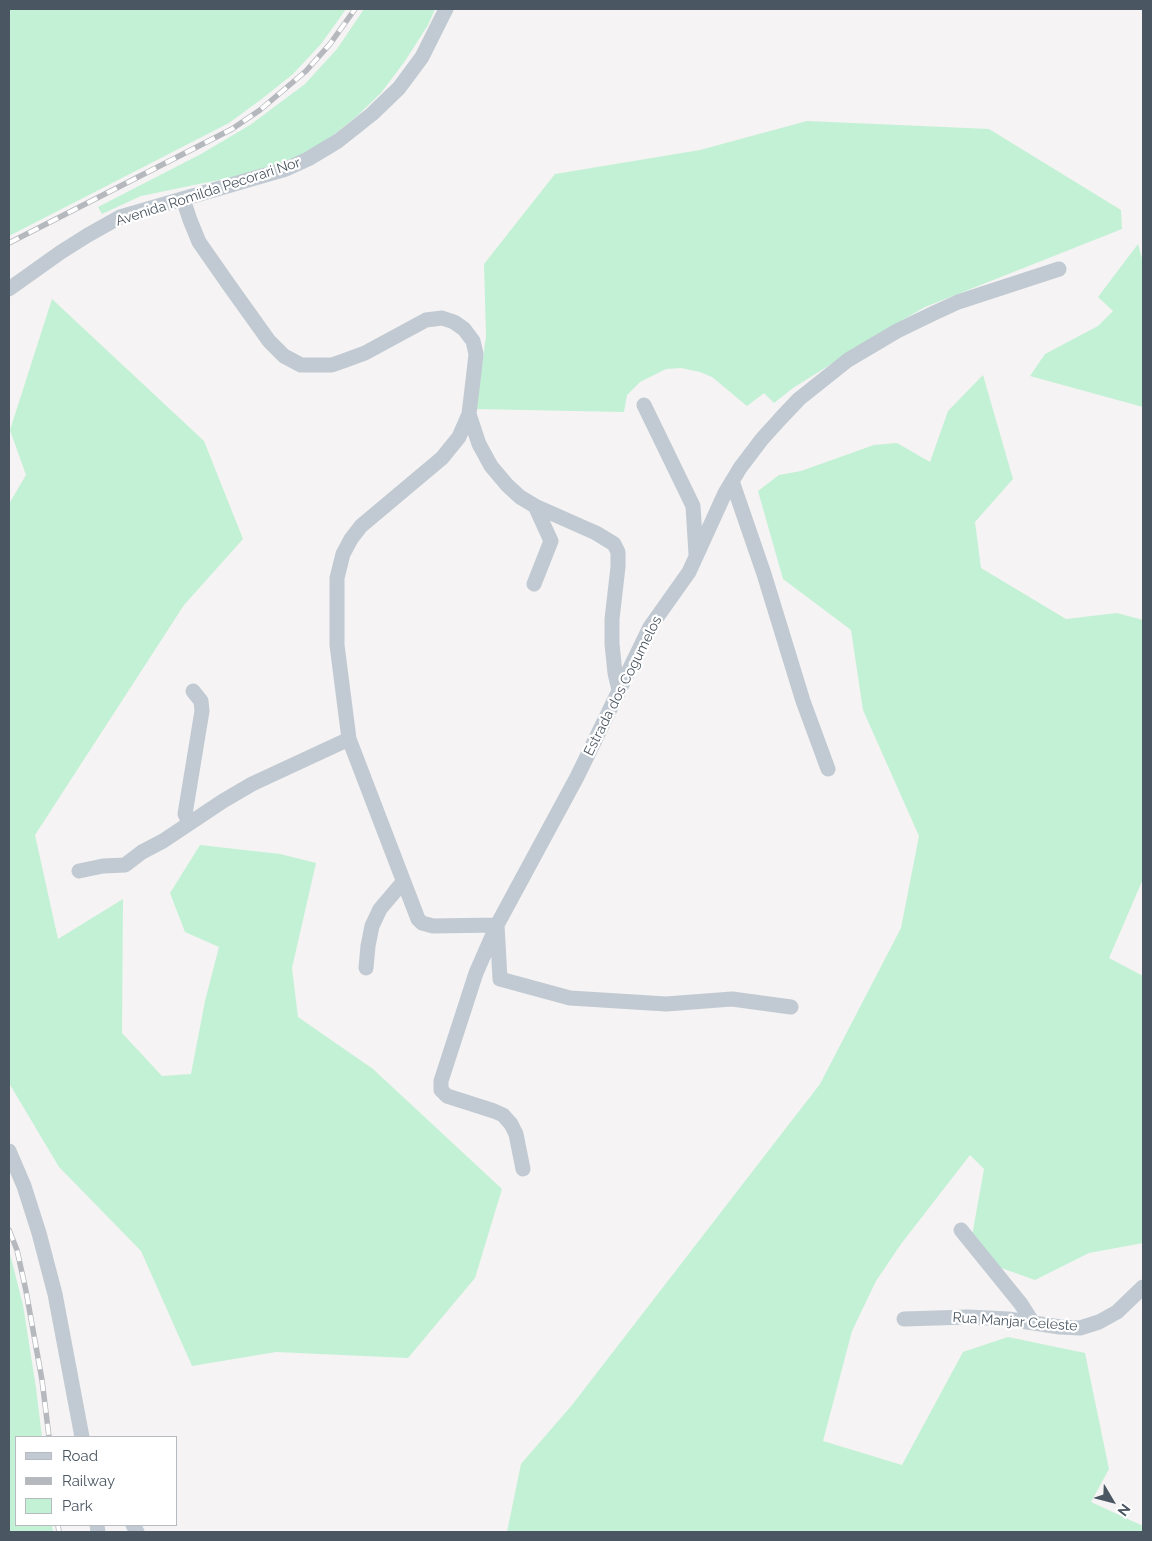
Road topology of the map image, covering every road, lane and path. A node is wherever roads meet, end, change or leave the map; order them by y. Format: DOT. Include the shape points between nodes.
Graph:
graph roads {
  1 [pos="446,9"];
  2 [pos="183,199"];
  3 [pos="1059,269"];
  4 [pos="9,289"];
  5 [pos="644,405"];
  6 [pos="469,414"];
  7 [pos="732,481"];
  8 [pos="535,506"];
  9 [pos="696,556"];
  10 [pos="534,584"];
  11 [pos="619,690"];
  12 [pos="193,691"];
  13 [pos="349,739"];
  14 [pos="828,769"];
  15 [pos="189,823"];
  16 [pos="79,871"];
  17 [pos="403,882"];
  18 [pos="497,925"];
  19 [pos="366,968"];
  20 [pos="791,1007"];
  21 [pos="9,1151"];
  22 [pos="523,1170"];
  23 [pos="961,1230"];
  24 [pos="1143,1287"];
  25 [pos="904,1319"];
  26 [pos="1033,1323"];
  27 [pos="82,1436"];
  1 -- 2 [label="street, Avenida Romilda Pecorari Nor" via="422,57 399,88 338,141 286,169"];
  2 -- 4 [label="street, Avenida Romilda Pecorari Nor" via="120,217 81,239"];
  2 -- 6 [label="street" via="199,242 270,341 284,356 300,365 332,365 346,360 426,320 442,318 464,329 473,341 476,354"];
  3 -- 7 [label="street, Estrada dos Cogumelos" via="958,302 915,321 862,352 823,379 800,400 762,439"];
  5 -- 9 [label="street" via="693,506"];
  6 -- 8 [label="street" via="491,466 520,497"];
  6 -- 13 [label="street" via="459,437 442,458 361,526 343,554 337,578 337,646"];
  7 -- 9 [label="street, Estrada dos Cogumelos"];
  7 -- 14 [label="street"];
  8 -- 10 [label="street" via="551,541"];
  8 -- 11 [label="street" via="596,533 614,544 618,552 612,644"];
  9 -- 11 [label="street, Estrada dos Cogumelos" via="650,627"];
  11 -- 18 [label="street, Estrada dos Cogumelos" via="577,777"];
  12 -- 15 [label="street" via="201,701 202,711 185,814"];
  13 -- 15 [label="street" via="252,784"];
  13 -- 17 [label="street"];
  15 -- 16 [label="street" via="125,865"];
  17 -- 18 [label="street" via="415,914 422,923 440,926"];
  17 -- 19 [label="street" via="380,909 372,926"];
  18 -- 20 [label="street" via="500,979 570,998 666,1004 732,1000"];
  18 -- 22 [label="street, Estrada dos Cogumelos" via="476,974 441,1081 441,1090 447,1096 502,1115 516,1134"];
  21 -- 27 [label="street" via="42,1242"];
  23 -- 26 [label="street"];
  24 -- 26 [label="street, Rua Manjar Celeste" via="1117,1312 1099,1322 1080,1328"];
  25 -- 26 [label="street, Rua Manjar Celeste" via="968,1316"];
}
